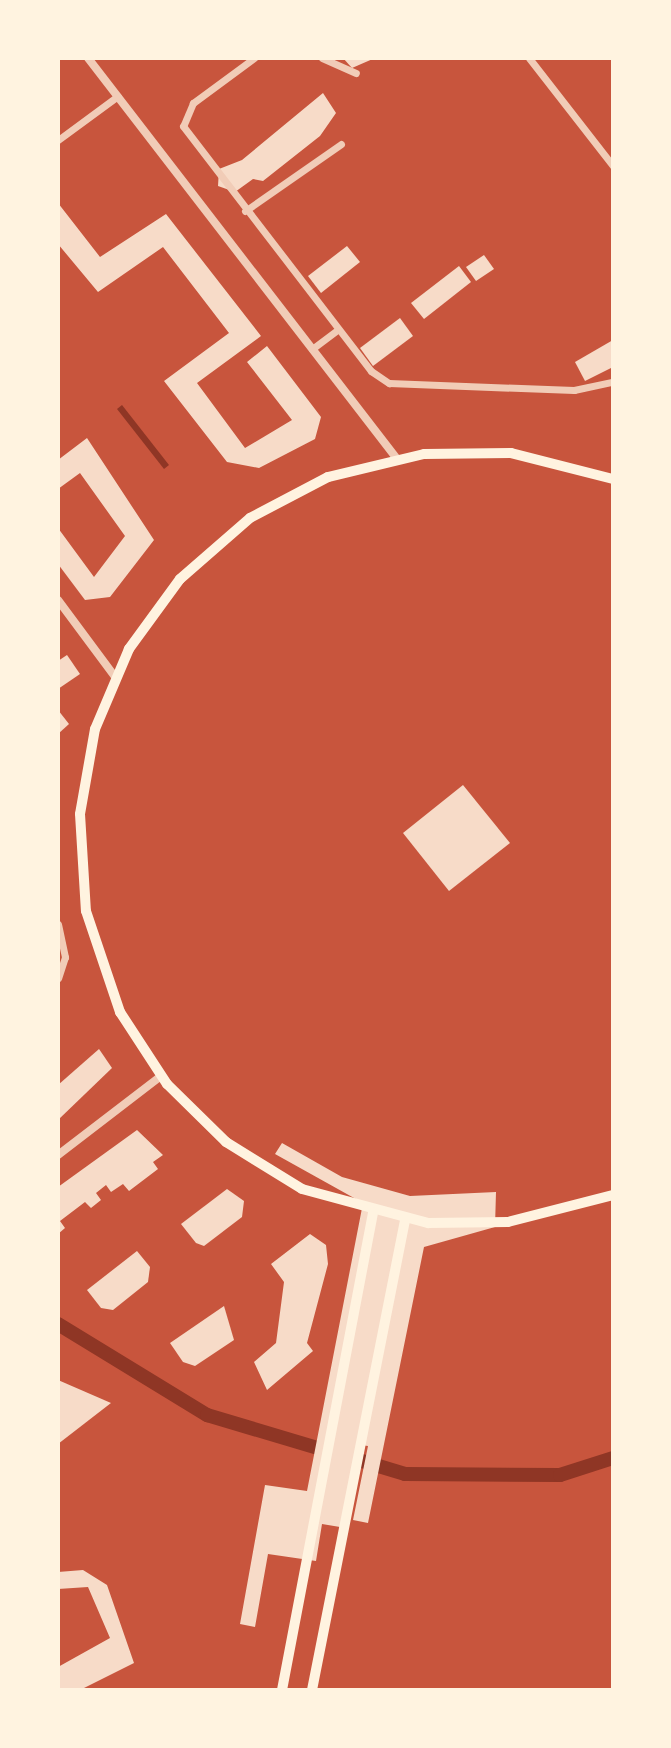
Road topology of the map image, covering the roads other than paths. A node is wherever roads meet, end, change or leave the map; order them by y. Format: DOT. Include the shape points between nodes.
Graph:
graph roads {
  1 [pos="88,58"];
  2 [pos="254,58"];
  3 [pos="322,58"];
  4 [pos="529,58"];
  5 [pos="356,73"];
  6 [pos="118,96"];
  7 [pos="58,140"];
  8 [pos="341,144"];
  9 [pos="613,166"];
  10 [pos="245,211"];
  11 [pos="336,331"];
  12 [pos="312,349"];
  13 [pos="613,382"];
  14 [pos="397,459"];
  15 [pos="613,479"];
  16 [pos="58,600"];
  17 [pos="116,678"];
  18 [pos="58,924"];
  19 [pos="58,978"];
  20 [pos="161,1076"];
  21 [pos="58,1155"];
  22 [pos="613,1195"];
  23 [pos="373,1213"];
  24 [pos="405,1219"];
  25 [pos="282,1690"];
  26 [pos="312,1690"];
  1 -- 6 [label="street"];
  2 -- 10 [label="street" via="193,103 183,126"];
  3 -- 5 [label="street"];
  4 -- 9 [label="street"];
  6 -- 7 [label="street"];
  6 -- 12 [label="street"];
  8 -- 10 [label="street"];
  10 -- 11 [label="street"];
  11 -- 12 [label="street"];
  11 -- 13 [label="street" via="389,383 574,390"];
  12 -- 14 [label="street"];
  14 -- 15 [label="main road" via="511,453"];
  14 -- 17 [label="main road" via="306,487 234,530 155,610"];
  16 -- 17 [label="street"];
  17 -- 20 [label="main road" via="85,776 80,866 100,963"];
  18 -- 19 [label="street" via="65,957"];
  20 -- 21 [label="street"];
  20 -- 23 [label="main road" via="195,1114 261,1166"];
  22 -- 24 [label="main road" via="508,1222"];
  23 -- 24 [label="main road"];
  23 -- 25 [label="main road"];
  24 -- 26 [label="main road"];
}
